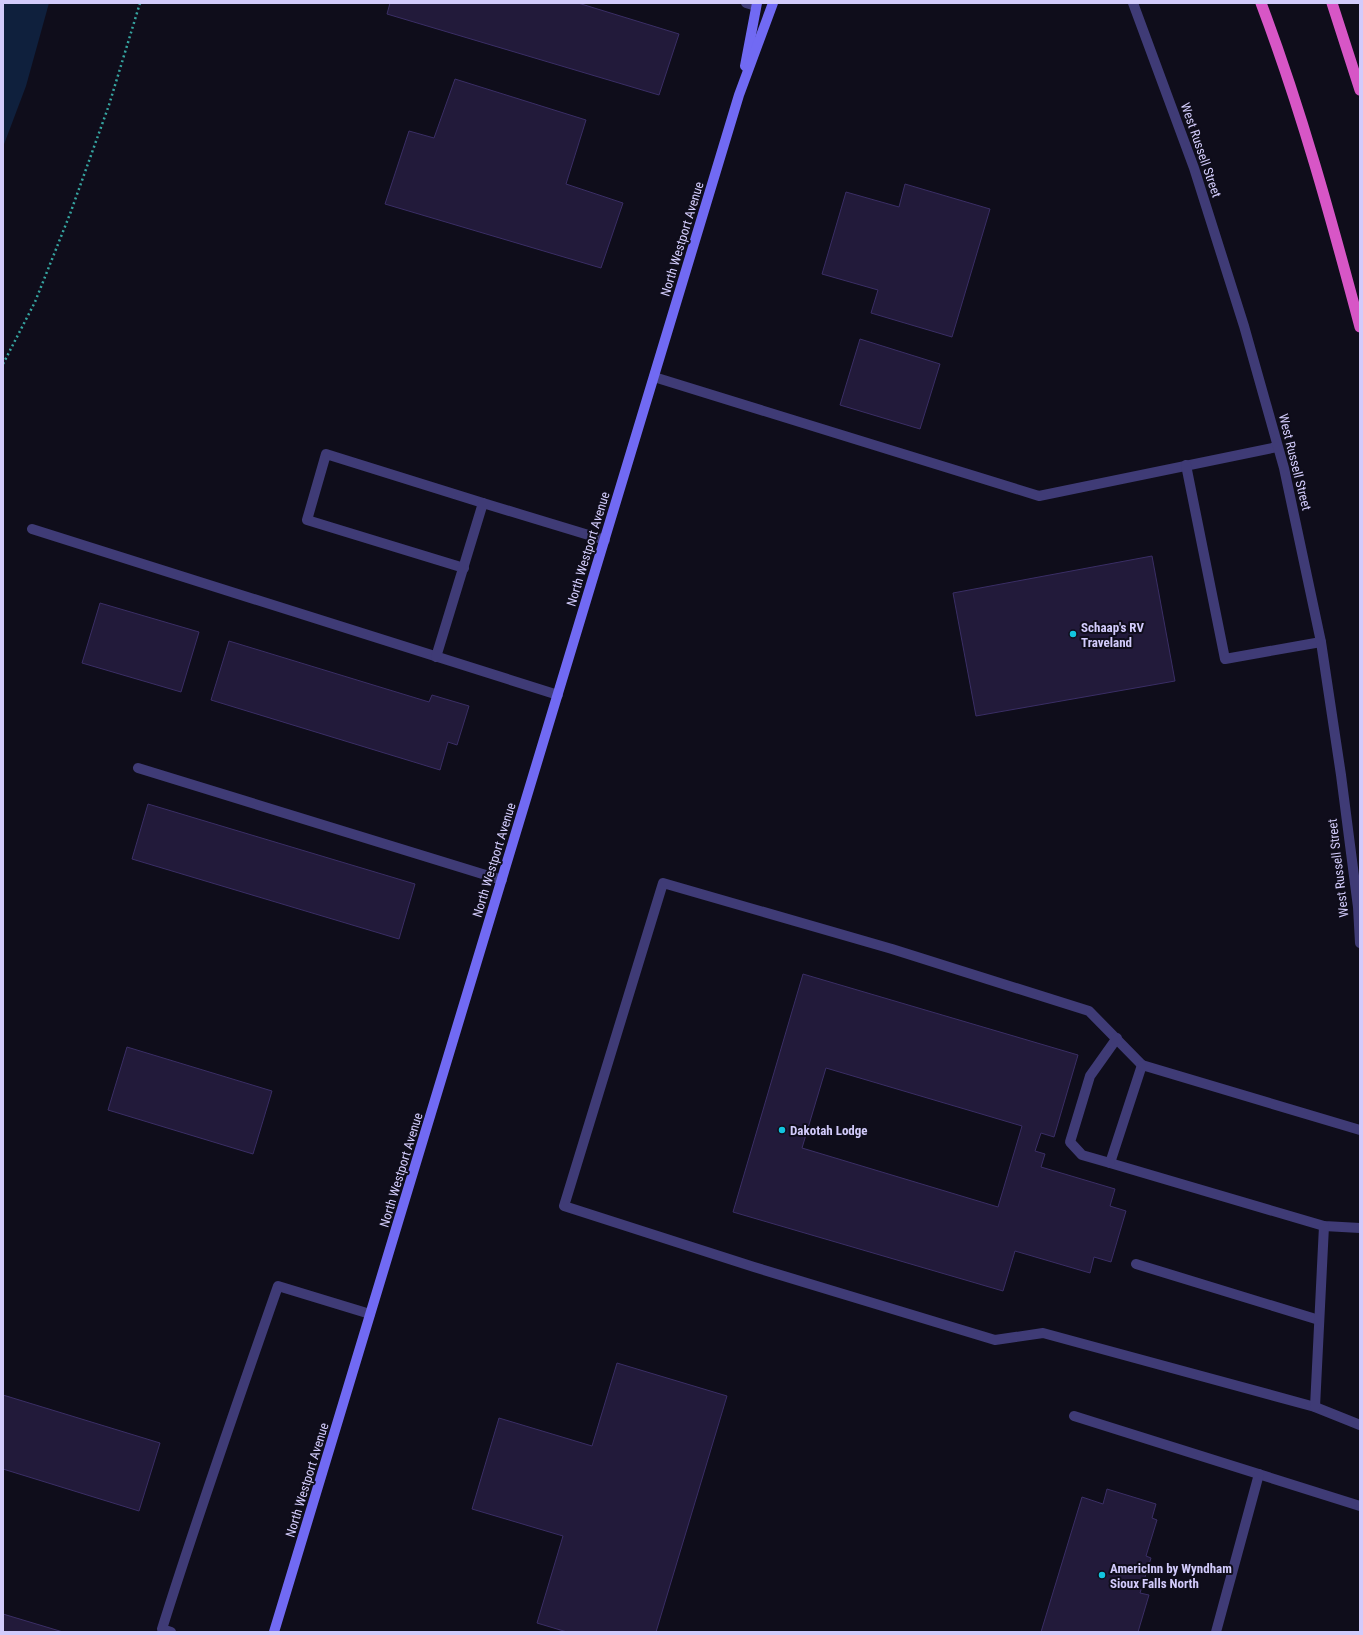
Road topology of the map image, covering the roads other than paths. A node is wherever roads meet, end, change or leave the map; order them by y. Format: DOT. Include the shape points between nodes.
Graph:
graph roads {
  1 [pos="773,3"];
  2 [pos="1133,3"];
  3 [pos="1261,3"];
  4 [pos="1332,3"];
  5 [pos="753,4"];
  6 [pos="1360,90"];
  7 [pos="739,95"];
  8 [pos="1360,327"];
  9 [pos="654,377"];
  10 [pos="1278,447"];
  11 [pos="1186,465"];
  12 [pos="483,503"];
  13 [pos="32,529"];
  14 [pos="604,540"];
  15 [pos="464,568"];
  16 [pos="1321,642"];
  17 [pos="436,657"];
  18 [pos="558,695"];
  19 [pos="138,768"];
  20 [pos="502,880"];
  21 [pos="1360,943"];
  22 [pos="1117,1038"];
  23 [pos="1142,1065"];
  24 [pos="1360,1130"];
  25 [pos="1110,1163"];
  26 [pos="1324,1226"];
  27 [pos="1360,1228"];
  28 [pos="1136,1264"];
  29 [pos="370,1314"];
  30 [pos="1319,1320"];
  31 [pos="1314,1407"];
  32 [pos="1074,1416"];
  33 [pos="1360,1425"];
  34 [pos="1259,1474"];
  35 [pos="1360,1506"];
  36 [pos="171,1632"];
  37 [pos="274,1632"];
  38 [pos="1216,1632"];
  1 -- 7 [label="main road, North Westport Avenue"];
  2 -- 10 [label="street, West Russell Street" via="1194,168 1244,326"];
  3 -- 8 [label="highway" via="1306,133"];
  4 -- 6 [label="highway"];
  5 -- 7 [label="main road, North Westport Avenue"];
  7 -- 9 [label="main road, North Westport Avenue"];
  9 -- 11 [label="street" via="1039,496"];
  9 -- 14 [label="main road, North Westport Avenue"];
  10 -- 11 [label="street"];
  10 -- 16 [label="street, West Russell Street"];
  11 -- 16 [label="street" via="1225,659"];
  12 -- 14 [label="street"];
  12 -- 15 [label="street"];
  12 -- 15 [label="street" via="326,454 307,520"];
  13 -- 17 [label="street"];
  14 -- 18 [label="main road, North Westport Avenue"];
  15 -- 17 [label="street"];
  16 -- 21 [label="street, West Russell Street" via="1341,775 1358,907"];
  17 -- 18 [label="street"];
  18 -- 20 [label="main road, North Westport Avenue"];
  19 -- 20 [label="street"];
  20 -- 29 [label="main road, North Westport Avenue"];
  22 -- 23 [label="street"];
  22 -- 25 [label="street" via="1090,1076 1070,1142 1082,1154"];
  22 -- 31 [label="street" via="1089,1011 892,949 663,883 564,1206 995,1340 1043,1333"];
  23 -- 24 [label="street"];
  23 -- 25 [label="street"];
  25 -- 26 [label="street"];
  26 -- 27 [label="street"];
  26 -- 30 [label="street"];
  28 -- 30 [label="street"];
  29 -- 36 [label="street" via="278,1286 162,1629"];
  29 -- 37 [label="main road, North Westport Avenue"];
  30 -- 31 [label="street"];
  31 -- 33 [label="street"];
  32 -- 34 [label="street"];
  34 -- 35 [label="street"];
  34 -- 38 [label="street"];
}
